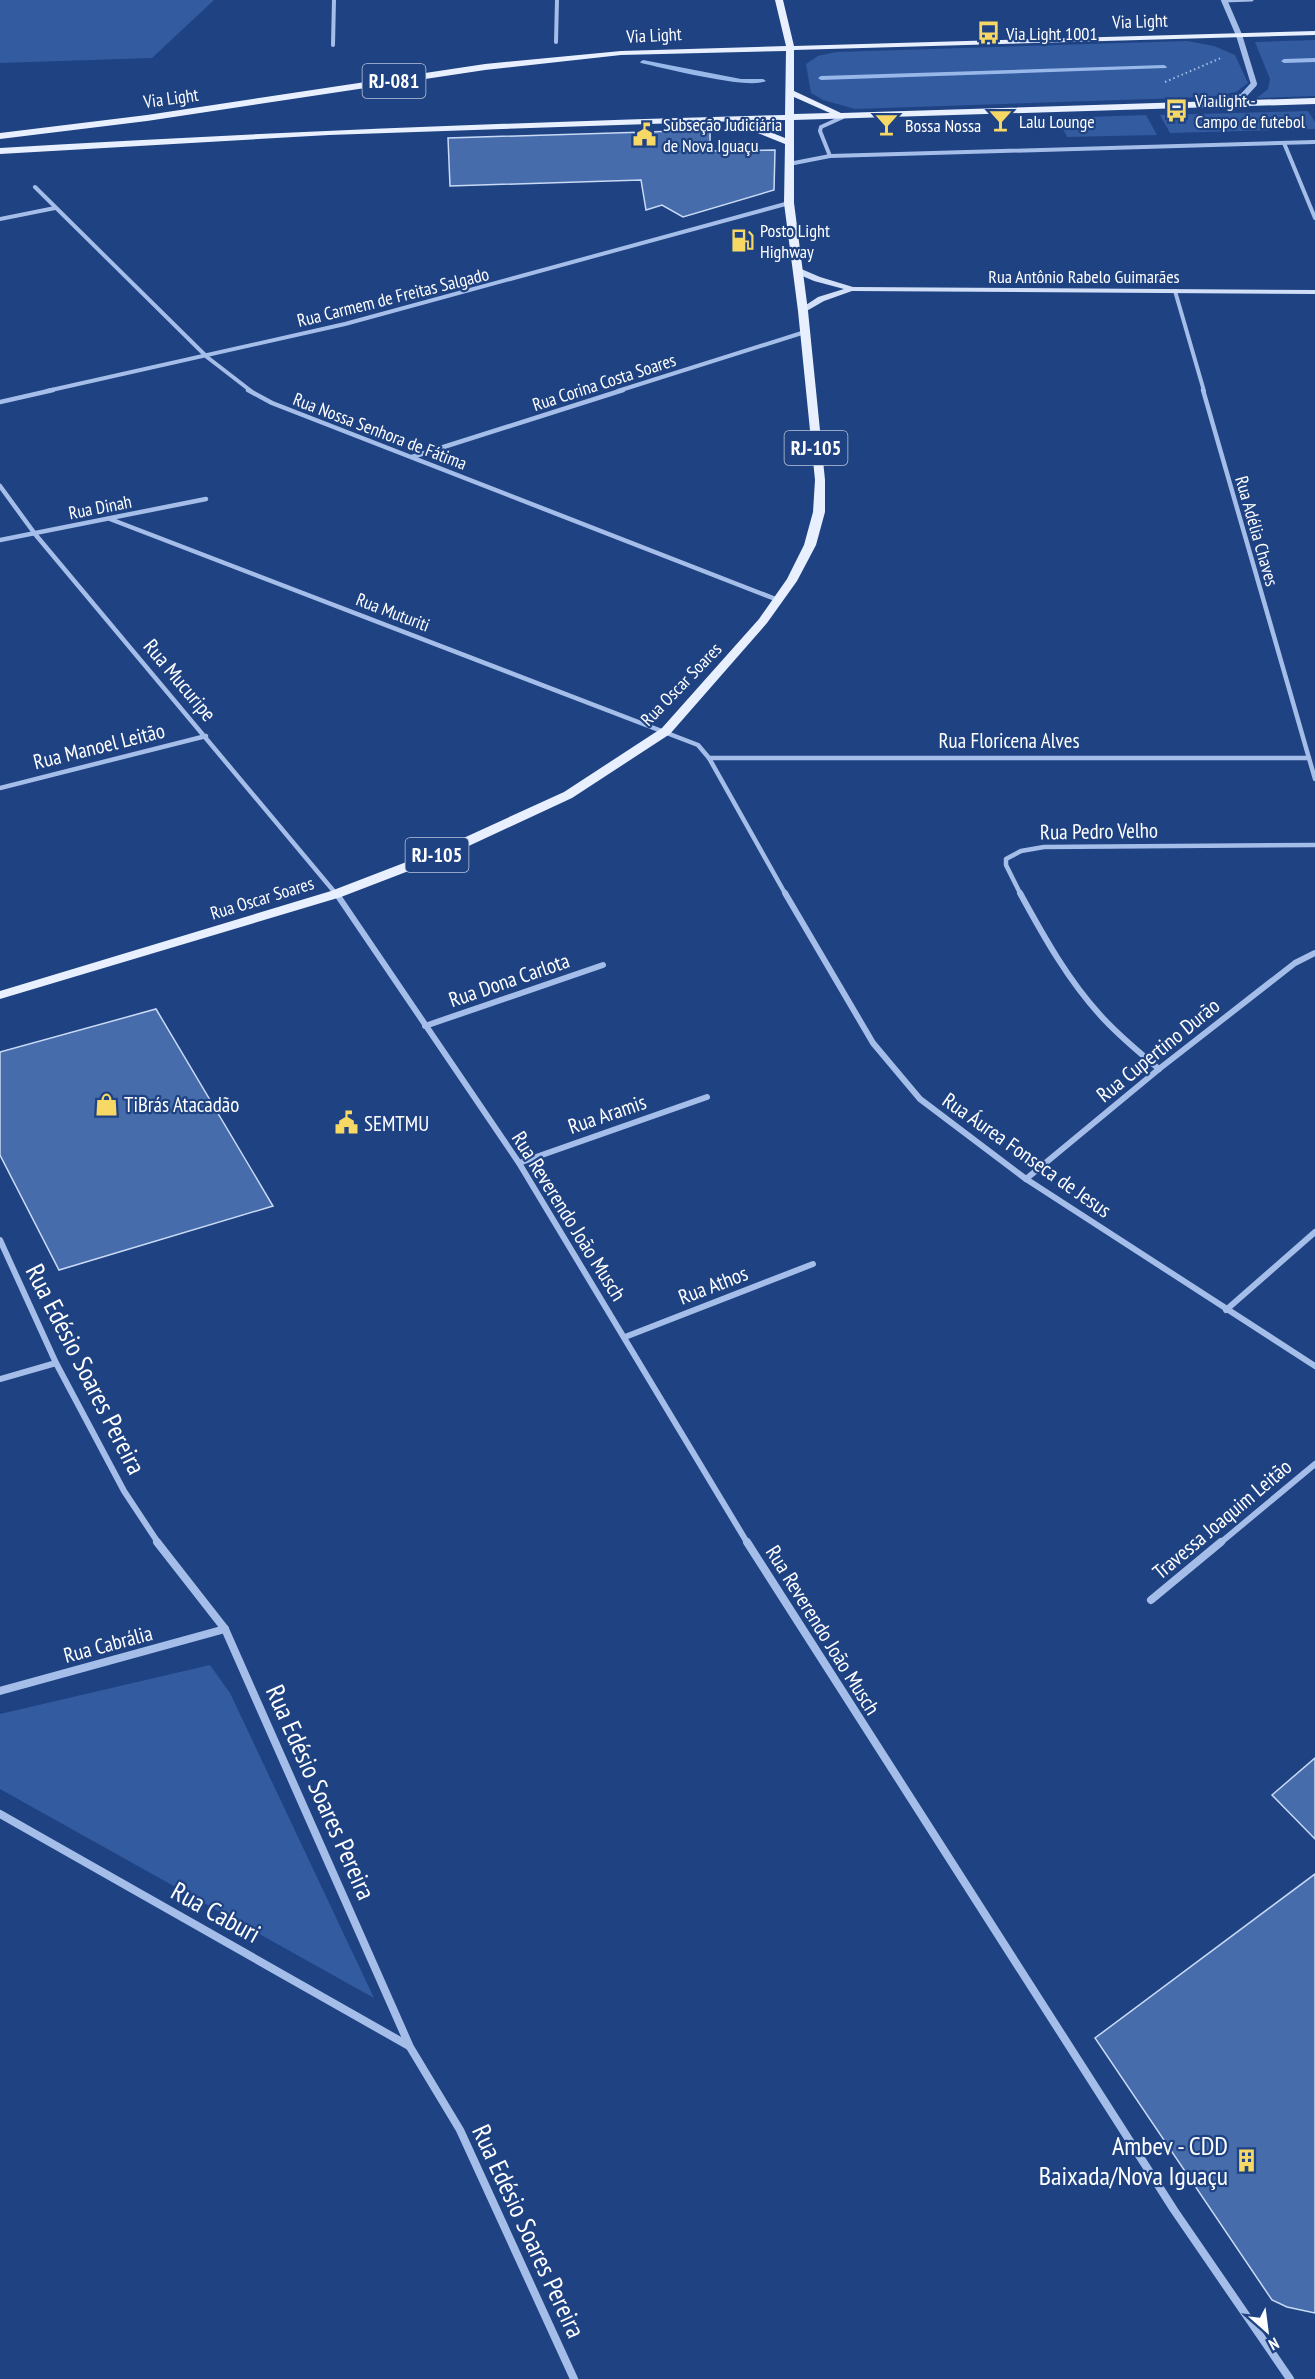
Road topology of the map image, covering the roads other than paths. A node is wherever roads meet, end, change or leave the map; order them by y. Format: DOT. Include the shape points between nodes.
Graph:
graph roads {
  1 [pos="334,0"];
  2 [pos="557,0"];
  3 [pos="779,0"];
  4 [pos="1224,0"];
  5 [pos="1252,0"];
  6 [pos="1315,33"];
  7 [pos="1239,35"];
  8 [pos="556,42"];
  9 [pos="333,45"];
  10 [pos="790,47"];
  11 [pos="790,92"];
  12 [pos="1315,101"];
  13 [pos="1197,105"];
  14 [pos="846,116"];
  15 [pos="791,117"];
  16 [pos="730,119"];
  17 [pos="0,136"];
  18 [pos="1315,142"];
  19 [pos="790,143"];
  20 [pos="1284,144"];
  21 [pos="0,151"];
  22 [pos="830,156"];
  23 [pos="789,164"];
  24 [pos="35,187"];
  25 [pos="789,203"];
  26 [pos="55,208"];
  27 [pos="1315,218"];
  28 [pos="0,219"];
  29 [pos="796,270"];
  30 [pos="854,289"];
  31 [pos="1175,291"];
  32 [pos="1315,292"];
  33 [pos="803,311"];
  34 [pos="805,332"];
  35 [pos="207,357"];
  36 [pos="0,402"];
  37 [pos="411,457"];
  38 [pos="0,486"];
  39 [pos="206,499"];
  40 [pos="110,519"];
  41 [pos="35,534"];
  42 [pos="0,540"];
  43 [pos="778,600"];
  44 [pos="666,731"];
  45 [pos="206,736"];
  46 [pos="709,758"];
  47 [pos="1309,758"];
  48 [pos="1315,779"];
  49 [pos="0,788"];
  50 [pos="1315,845"];
  51 [pos="336,894"];
  52 [pos="1315,953"];
  53 [pos="603,965"];
  54 [pos="0,995"];
  55 [pos="425,1026"];
  56 [pos="1159,1069"];
  57 [pos="707,1097"];
  58 [pos="519,1163"];
  59 [pos="1026,1179"];
  60 [pos="1315,1232"];
  61 [pos="0,1240"];
  62 [pos="813,1264"];
  63 [pos="1226,1310"];
  64 [pos="625,1337"];
  65 [pos="56,1363"];
  66 [pos="1315,1366"];
  67 [pos="0,1378"];
  68 [pos="1315,1464"];
  69 [pos="1151,1600"];
  70 [pos="225,1629"];
  71 [pos="0,1691"];
  72 [pos="0,1814"];
  73 [pos="410,2047"];
  74 [pos="574,2379"];
  75 [pos="1290,2379"];
  1 -- 9 [label="street"];
  2 -- 8 [label="street"];
  3 -- 10 [label="main road, Rua Oscar Soares"];
  4 -- 5 [label="lane"];
  4 -- 7 [label="street"];
  6 -- 7 [label="main road, Via Light / RJ-081"];
  7 -- 10 [label="main road, Via Light / RJ-081"];
  7 -- 13 [label="street" via="1253,78 1252,90 1233,99"];
  10 -- 11 [label="main road, Rua Oscar Soares / RJ-105"];
  10 -- 17 [label="main road, Via Light / RJ-081" via="657,51 521,63"];
  11 -- 14 [label="main road"];
  11 -- 15 [label="main road, Rua Oscar Soares / RJ-105"];
  12 -- 13 [label="main road, Via Light / RJ-081"];
  13 -- 14 [label="main road, Via Light / RJ-081"];
  14 -- 15 [label="main road, Via Light / RJ-081"];
  14 -- 22 [label="street" via="820,127"];
  15 -- 16 [label="main road, Via Light / RJ-081"];
  15 -- 19 [label="main road, Rua Oscar Soares / RJ-105"];
  16 -- 19 [label="main road"];
  16 -- 21 [label="main road, Via Light / RJ-081" via="254,135"];
  18 -- 20 [label="street"];
  19 -- 23 [label="main road, Rua Oscar Soares / RJ-105"];
  20 -- 22 [label="street"];
  20 -- 27 [label="street"];
  22 -- 23 [label="street"];
  23 -- 25 [label="main road, Rua Oscar Soares / RJ-105"];
  24 -- 26 [label="street, Rua Nossa Senhora de Fátima"];
  25 -- 29 [label="main road, Rua Oscar Soares / RJ-105"];
  25 -- 35 [label="street, Rua Carmem de Freitas Salgado" via="403,309"];
  26 -- 28 [label="street"];
  26 -- 35 [label="street, Rua Nossa Senhora de Fátima"];
  29 -- 30 [label="main road, Rua Antônio Rabelo Guimarães"];
  29 -- 33 [label="main road, Rua Oscar Soares / RJ-105"];
  30 -- 31 [label="main road, Rua Antônio Rabelo Guimarães"];
  30 -- 33 [label="main road, Rua Antônio Rabelo Guimarães" via="821,299"];
  31 -- 32 [label="main road, Rua Antônio Rabelo Guimarães"];
  31 -- 47 [label="street, Rua Adélia Chaves"];
  33 -- 34 [label="main road, Rua Oscar Soares / RJ-105"];
  34 -- 37 [label="street, Rua Corina Costa Soares"];
  34 -- 43 [label="main road, Rua Oscar Soares / RJ-105" via="820,480 819,512 810,545"];
  35 -- 36 [label="street, Rua Carmem de Freitas Salgado"];
  35 -- 37 [label="street, Rua Nossa Senhora de Fátima" via="243,387 272,403"];
  37 -- 43 [label="street, Rua Nossa Senhora de Fátima"];
  38 -- 41 [label="street, Rua Mucuripe"];
  39 -- 40 [label="street, Rua Dinah"];
  40 -- 41 [label="street, Rua Dinah"];
  40 -- 44 [label="street, Rua Muturiti"];
  41 -- 42 [label="street, Rua Dinah"];
  41 -- 45 [label="street, Rua Mucuripe"];
  43 -- 44 [label="main road, Rua Oscar Soares / RJ-105"];
  44 -- 46 [label="street, Rua Áurea Fonseca de Jesus" via="698,746"];
  44 -- 51 [label="main road, Rua Oscar Soares / RJ-105" via="568,795 440,854"];
  45 -- 49 [label="street, Rua Manoel Leitão"];
  45 -- 51 [label="street, Rua Mucuripe"];
  46 -- 47 [label="street, Rua Floricena Alves"];
  46 -- 59 [label="street, Rua Áurea Fonseca de Jesus" via="873,1043 920,1099"];
  47 -- 48 [label="street, Rua Adélia Chaves"];
  50 -- 56 [label="street, Rua Pedro Velho" via="1044,847 1021,851 1006,859 1048,945 1080,993"];
  51 -- 54 [label="main road, Rua Oscar Soares / RJ-105"];
  51 -- 55 [label="street, Rua Reverendo João Musch"];
  52 -- 56 [label="street, Rua Cupertino Durão" via="1295,963"];
  53 -- 55 [label="street, Rua Dona Carlota"];
  55 -- 58 [label="street, Rua Reverendo João Musch"];
  56 -- 59 [label="street, Rua Cupertino Durão"];
  57 -- 58 [label="street, Rua Aramis"];
  58 -- 64 [label="street, Rua Reverendo João Musch"];
  59 -- 63 [label="street, Rua Áurea Fonseca de Jesus"];
  60 -- 63 [label="street"];
  61 -- 65 [label="street, Rua Edésio Soares Pereira"];
  62 -- 64 [label="street, Rua Athos"];
  63 -- 66 [label="street, Rua Áurea Fonseca de Jesus"];
  64 -- 75 [label="street, Rua Reverendo João Musch" via="830,1674 1174,2210"];
  65 -- 67 [label="street"];
  65 -- 70 [label="street, Rua Edésio Soares Pereira" via="151,1534"];
  68 -- 69 [label="street, Travessa Joaquim Leitão"];
  70 -- 71 [label="street, Rua Cabrália"];
  70 -- 73 [label="street, Rua Edésio Soares Pereira"];
  72 -- 73 [label="street, Rua Caburi"];
  73 -- 74 [label="street, Rua Edésio Soares Pereira" via="460,2130"];
}
